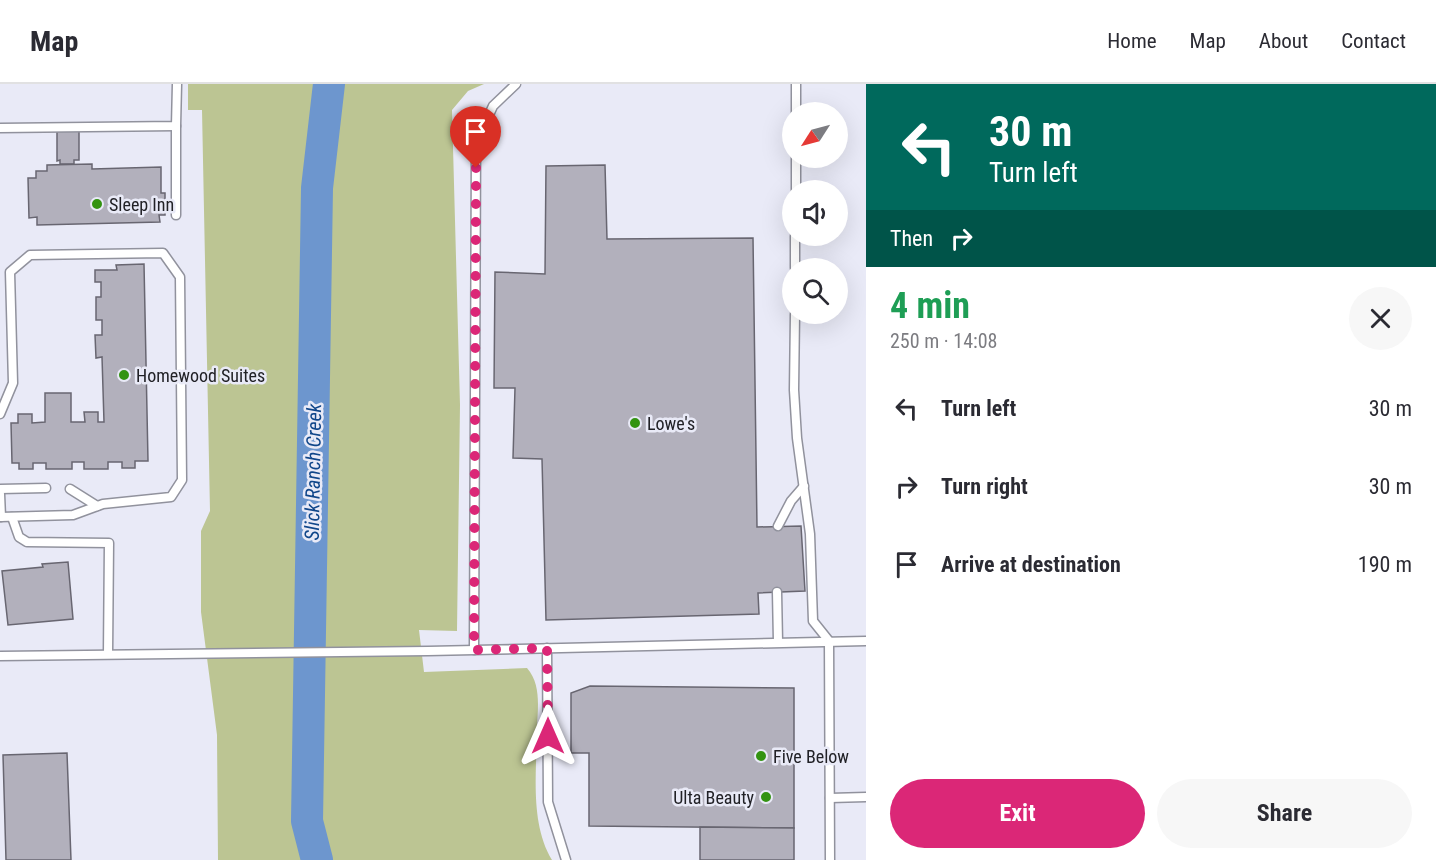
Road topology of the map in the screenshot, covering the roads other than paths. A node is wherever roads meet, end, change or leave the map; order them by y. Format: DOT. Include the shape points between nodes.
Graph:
graph roads {
  1 [pos="177,84"];
  2 [pos="516,84"];
  3 [pos="796,84"];
  4 [pos="796,102"];
  5 [pos="176,126"];
  6 [pos="0,128"];
  7 [pos="176,215"];
  8 [pos="795,324"];
  9 [pos="0,414"];
  10 [pos="804,486"];
  11 [pos="46,488"];
  12 [pos="0,489"];
  13 [pos="70,489"];
  14 [pos="0,494"];
  15 [pos="97,506"];
  16 [pos="1,517"];
  17 [pos="12,517"];
  18 [pos="778,526"];
  19 [pos="777,592"];
  20 [pos="829,641"];
  21 [pos="866,641"];
  22 [pos="778,642"];
  23 [pos="547,648"];
  24 [pos="474,650"];
  25 [pos="108,654"];
  26 [pos="0,656"];
  27 [pos="866,797"];
  28 [pos="830,798"];
  29 [pos="566,860"];
  30 [pos="830,860"];
  1 -- 5 [label="lane"];
  2 -- 24 [label="lane" via="494,106 476,144"];
  3 -- 4 [label="lane"];
  5 -- 6 [label="lane"];
  5 -- 7 [label="lane"];
  8 -- 10 [label="lane" via="796,429"];
  9 -- 15 [label="lane" via="13,383 10,272 30,255 163,253 180,277 182,480 171,497"];
  10 -- 18 [label="lane"];
  10 -- 20 [label="lane" via="813,621"];
  11 -- 12 [label="lane"];
  13 -- 15 [label="lane"];
  14 -- 16 [label="lane"];
  15 -- 17 [label="lane" via="73,515"];
  16 -- 17 [label="lane"];
  17 -- 25 [label="lane" via="19,537 27,542 109,543"];
  19 -- 22 [label="lane"];
  20 -- 21 [label="lane"];
  20 -- 22 [label="lane"];
  20 -- 28 [label="lane"];
  22 -- 23 [label="lane"];
  23 -- 24 [label="lane"];
  23 -- 29 [label="lane" via="549,802"];
  24 -- 25 [label="lane"];
  25 -- 26 [label="lane"];
  27 -- 28 [label="lane"];
  28 -- 30 [label="lane"];
}
